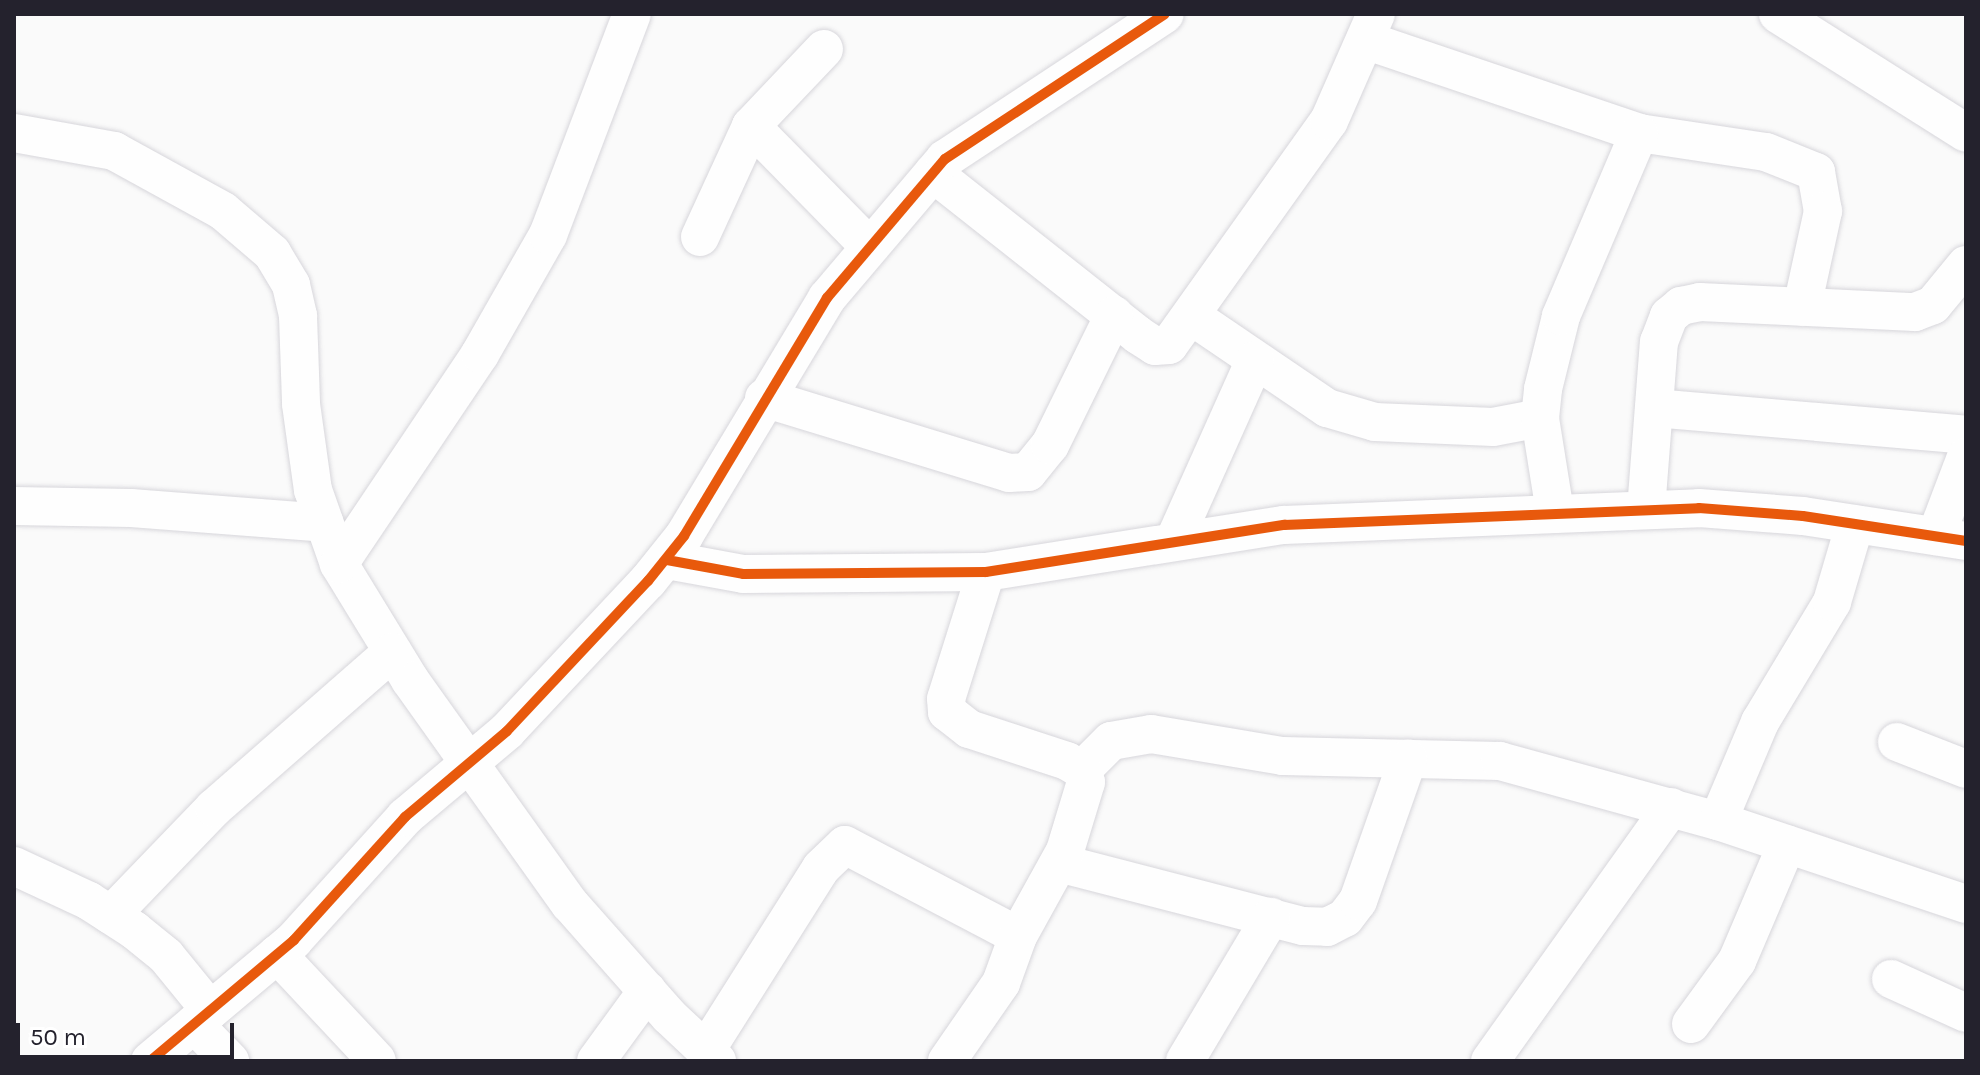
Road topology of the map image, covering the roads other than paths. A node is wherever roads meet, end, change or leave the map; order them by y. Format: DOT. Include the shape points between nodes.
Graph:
graph roads {
  1 [pos="632,14"];
  2 [pos="1165,14"];
  3 [pos="1778,14"];
  4 [pos="1371,27"];
  5 [pos="824,49"];
  6 [pos="751,126"];
  7 [pos="14,133"];
  8 [pos="1639,133"];
  9 [pos="1966,133"];
  10 [pos="933,173"];
  11 [pos="700,237"];
  12 [pos="869,246"];
  13 [pos="1966,265"];
  14 [pos="1802,307"];
  15 [pos="1114,315"];
  16 [pos="1193,317"];
  17 [pos="1255,360"];
  18 [pos="764,398"];
  19 [pos="1654,408"];
  20 [pos="1540,418"];
  21 [pos="1966,435"];
  22 [pos="1966,457"];
  23 [pos="14,506"];
  24 [pos="1646,510"];
  25 [pos="1555,512"];
  26 [pos="324,523"];
  27 [pos="1855,524"];
  28 [pos="1951,539"];
  29 [pos="1174,541"];
  30 [pos="667,560"];
  31 [pos="339,564"];
  32 [pos="986,572"];
  33 [pos="392,652"];
  34 [pos="1897,742"];
  35 [pos="1408,759"];
  36 [pos="469,763"];
  37 [pos="1966,769"];
  38 [pos="1082,770"];
  39 [pos="1671,807"];
  40 [pos="1718,821"];
  41 [pos="1787,844"];
  42 [pos="1059,863"];
  43 [pos="14,866"];
  44 [pos="1966,904"];
  45 [pos="111,915"];
  46 [pos="1271,917"];
  47 [pos="1018,936"];
  48 [pos="277,954"];
  49 [pos="1891,979"];
  50 [pos="647,991"];
  51 [pos="1966,1013"];
  52 [pos="202,1017"];
  53 [pos="1691,1024"];
  54 [pos="711,1056"];
  55 [pos="150,1061"];
  56 [pos="230,1061"];
  57 [pos="377,1061"];
  58 [pos="596,1061"];
  59 [pos="947,1061"];
  60 [pos="1185,1061"];
  61 [pos="1490,1061"];
  1 -- 31 [label="street" via="548,235 480,354"];
  2 -- 10 [label="street" via="987,126"];
  3 -- 9 [label="street"];
  4 -- 8 [label="street"];
  4 -- 16 [label="street" via="1329,121"];
  5 -- 6 [label="street"];
  6 -- 11 [label="street"];
  6 -- 12 [label="street"];
  7 -- 26 [label="street" via="114,151 223,211 272,253 291,285 298,316 301,404 313,490"];
  8 -- 14 [label="street" via="1766,152 1816,172 1823,211"];
  8 -- 20 [label="street" via="1561,316"];
  10 -- 12 [label="street"];
  10 -- 15 [label="street"];
  12 -- 18 [label="street" via="827,298"];
  13 -- 14 [label="street" via="1933,305 1915,312"];
  14 -- 19 [label="street" via="1700,302 1681,306 1669,316 1659,342"];
  15 -- 16 [label="street" via="1155,346 1169,345"];
  15 -- 18 [label="street" via="1050,445 1028,472 1009,473"];
  16 -- 17 [label="street"];
  17 -- 20 [label="street" via="1327,408 1375,422 1493,427"];
  17 -- 29 [label="street"];
  18 -- 30 [label="street"];
  19 -- 21 [label="street" via="1900,425"];
  19 -- 24 [label="street"];
  20 -- 25 [label="street"];
  22 -- 28 [label="street"];
  23 -- 26 [label="street" via="131,508"];
  24 -- 25 [label="street"];
  24 -- 27 [label="street" via="1699,508"];
  25 -- 29 [label="street" via="1284,525"];
  26 -- 31 [label="street"];
  27 -- 28 [label="street"];
  27 -- 40 [label="street" via="1832,602 1760,722"];
  29 -- 32 [label="street"];
  30 -- 32 [label="street" via="743,574"];
  30 -- 36 [label="street" via="507,731"];
  31 -- 33 [label="street"];
  32 -- 38 [label="street" via="946,699 947,712 969,729"];
  33 -- 36 [label="street"];
  33 -- 45 [label="street" via="214,808"];
  34 -- 37 [label="street"];
  35 -- 38 [label="street" via="1283,756 1139,734 1111,741"];
  35 -- 39 [label="street" via="1500,761"];
  35 -- 46 [label="street" via="1358,901 1345,918 1327,927"];
  36 -- 48 [label="street" via="405,817"];
  36 -- 50 [label="street" via="570,904"];
  38 -- 42 [label="street" via="1083,800"];
  39 -- 40 [label="street"];
  39 -- 61 [label="street"];
  40 -- 41 [label="street"];
  41 -- 44 [label="street"];
  41 -- 53 [label="street" via="1737,961"];
  42 -- 46 [label="street"];
  42 -- 47 [label="street"];
  43 -- 45 [label="street"];
  45 -- 52 [label="street" via="166,956"];
  46 -- 60 [label="street"];
  47 -- 54 [label="street" via="845,845 821,868"];
  47 -- 59 [label="street" via="988,1007"];
  48 -- 52 [label="street"];
  48 -- 57 [label="street"];
  49 -- 51 [label="street"];
  50 -- 54 [label="street"];
  50 -- 58 [label="street"];
  52 -- 55 [label="street"];
  52 -- 56 [label="street"];
}
